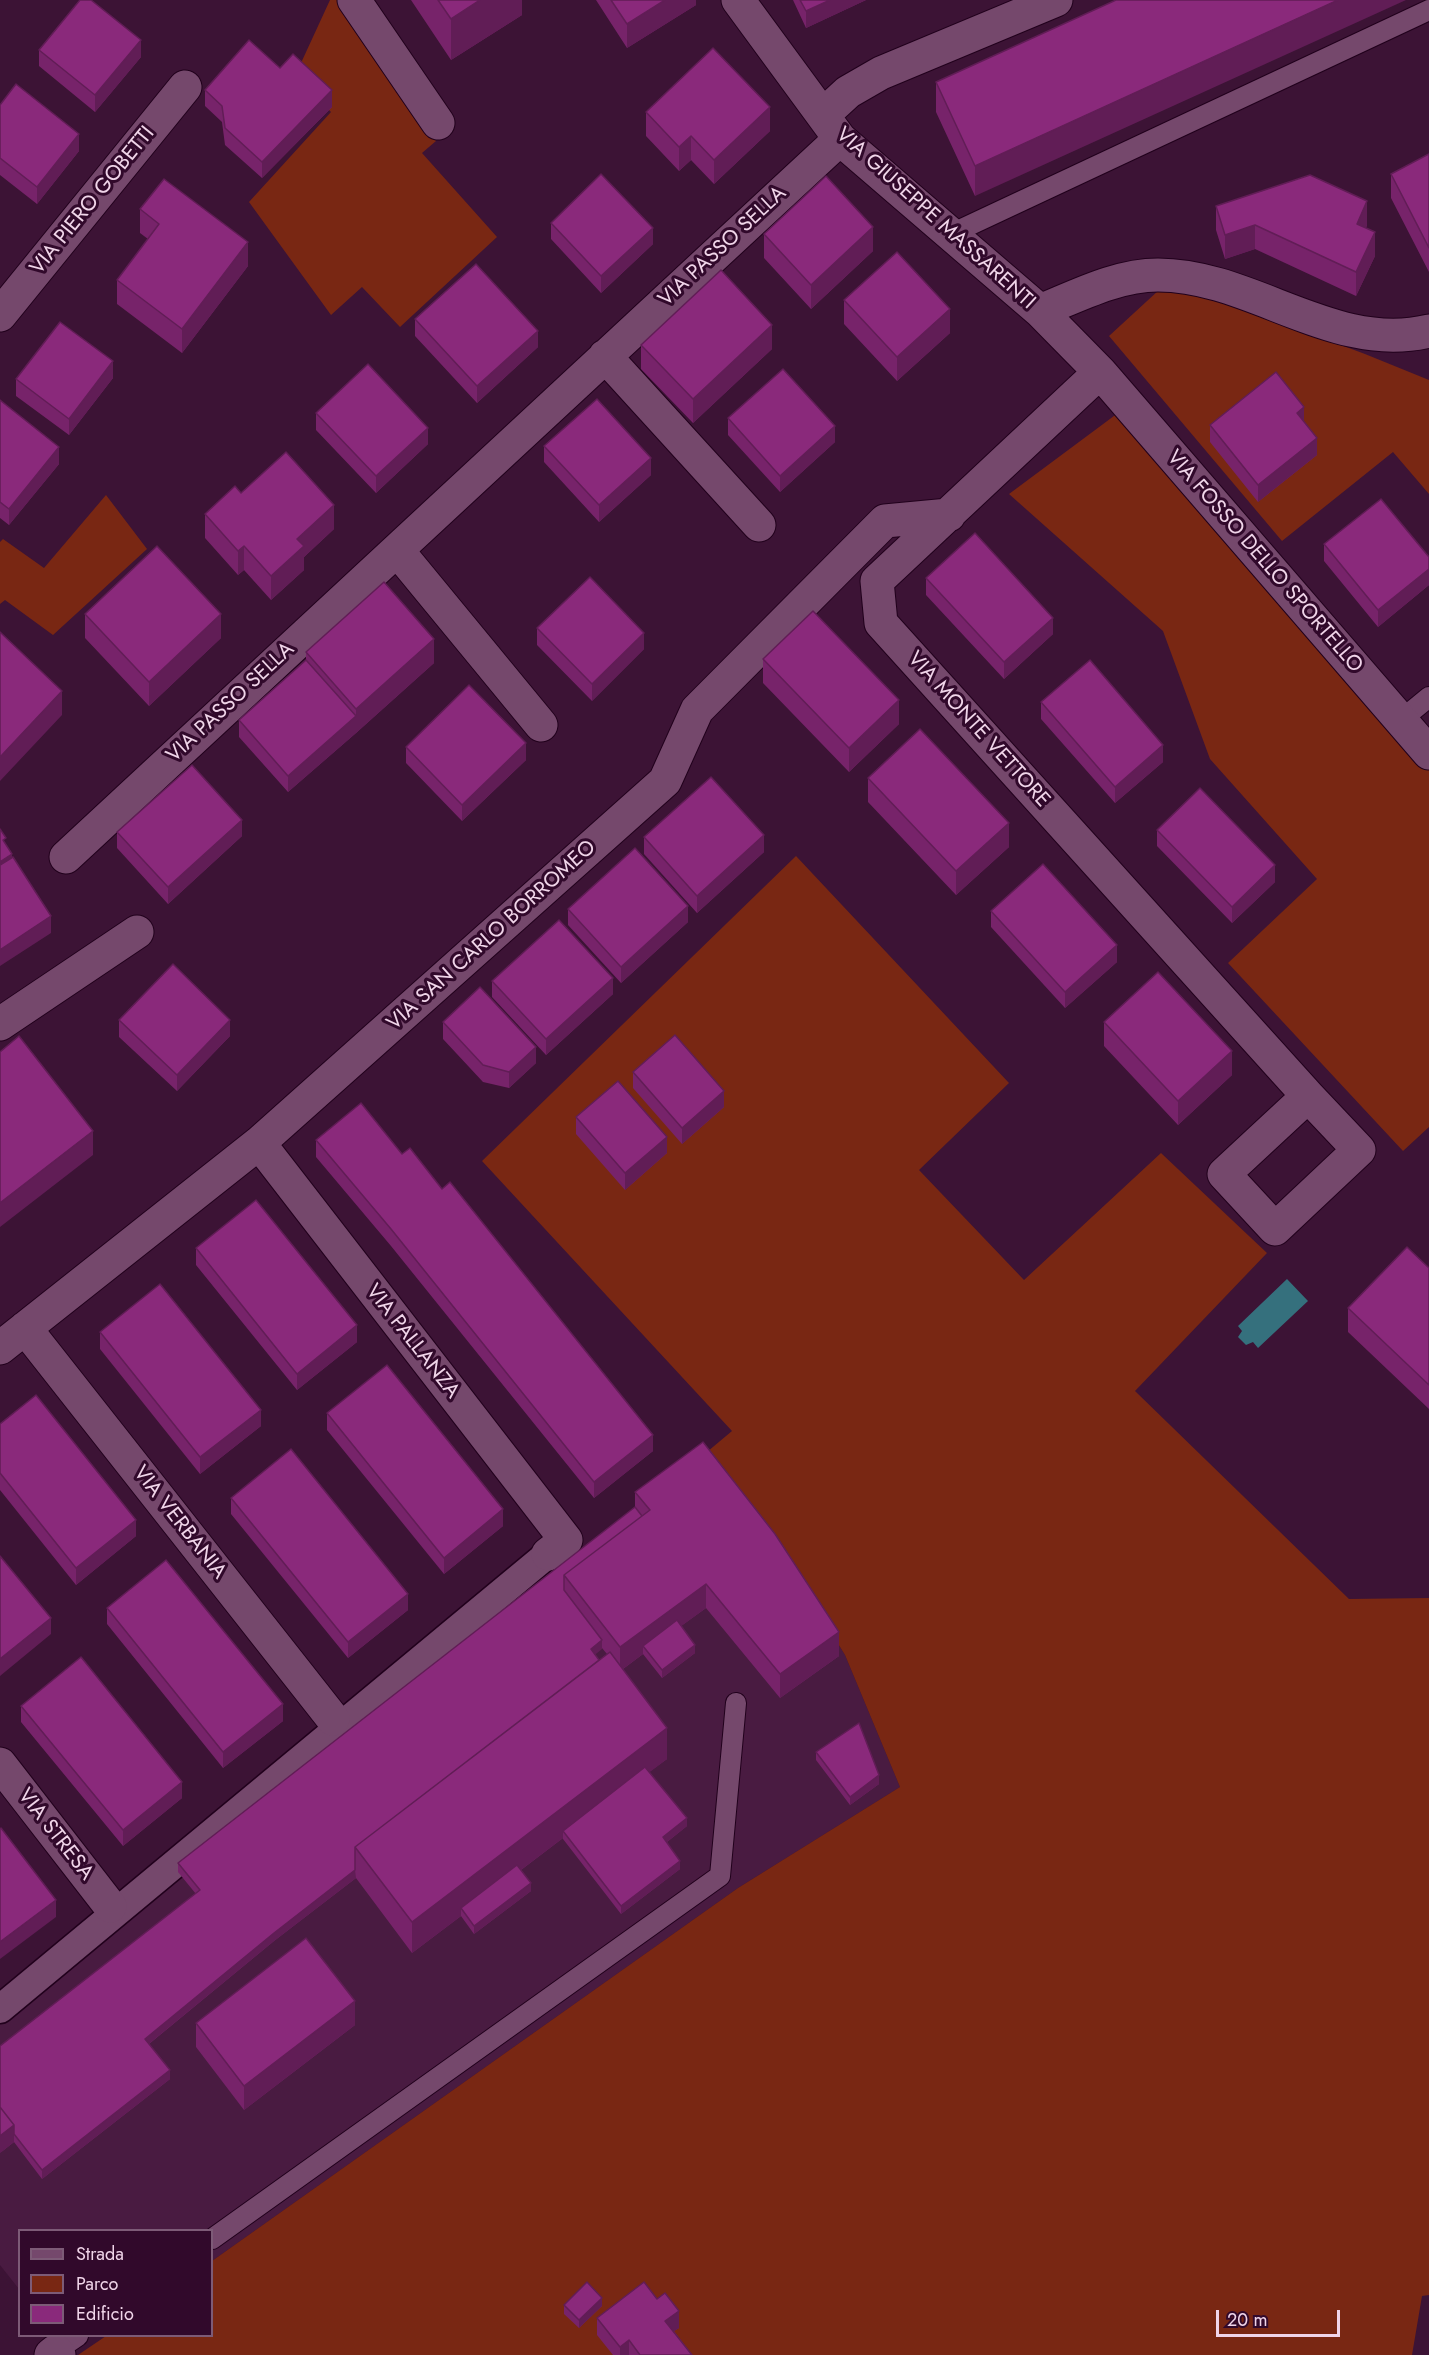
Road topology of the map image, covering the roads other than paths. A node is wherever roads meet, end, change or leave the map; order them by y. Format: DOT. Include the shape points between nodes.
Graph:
graph roads {
  1 [pos="354,0"];
  2 [pos="738,0"];
  3 [pos="1056,0"];
  4 [pos="1429,10"];
  5 [pos="185,87"];
  6 [pos="438,123"];
  7 [pos="832,127"];
  8 [pos="951,234"];
  9 [pos="1040,311"];
  10 [pos="0,315"];
  11 [pos="1429,330"];
  12 [pos="606,356"];
  13 [pos="1100,372"];
  14 [pos="949,515"];
  15 [pos="759,525"];
  16 [pos="397,550"];
  17 [pos="1428,699"];
  18 [pos="1401,720"];
  19 [pos="541,725"];
  20 [pos="1429,753"];
  21 [pos="66,857"];
  22 [pos="137,932"];
  23 [pos="0,1024"];
  24 [pos="1308,1096"];
  25 [pos="259,1143"];
  26 [pos="25,1328"];
  27 [pos="0,1348"];
  28 [pos="557,1547"];
  29 [pos="736,1703"];
  30 [pos="336,1723"];
  31 [pos="0,1764"];
  32 [pos="113,1909"];
  33 [pos="0,2009"];
  34 [pos="213,2239"];
  1 -- 6 [label="street"];
  2 -- 7 [label="street, VIA GIUSEPPE MASSARENTI"];
  3 -- 7 [label="street, VIA PASSO SELLA" via="881,73 848,92"];
  4 -- 8 [label="lane"];
  5 -- 10 [label="street, VIA PIERO GOBETTI"];
  7 -- 8 [label="street, VIA GIUSEPPE MASSARENTI"];
  7 -- 12 [label="street, VIA PASSO SELLA"];
  8 -- 9 [label="street, VIA GIUSEPPE MASSARENTI"];
  9 -- 11 [label="street" via="1125,279 1176,276 1210,282 1351,331 1397,335"];
  9 -- 13 [label="street, VIA GIUSEPPE MASSARENTI"];
  12 -- 15 [label="street"];
  12 -- 16 [label="street, VIA PASSO SELLA"];
  13 -- 14 [label="street, VIA MONTE VETTORE"];
  13 -- 18 [label="street, VIA FOSSO DELLO SPORTELLO"];
  14 -- 24 [label="street, VIA MONTE VETTORE" via="877,581 881,623"];
  14 -- 25 [label="street, VIA SAN CARLO BORROMEO" via="885,520 697,710 666,781"];
  16 -- 19 [label="street"];
  16 -- 21 [label="street, VIA PASSO SELLA"];
  17 -- 18 [label="lane"];
  18 -- 20 [label="street, VIA FOSSO DELLO SPORTELLO"];
  22 -- 23 [label="street"];
  25 -- 26 [label="street, VIA SAN CARLO BORROMEO"];
  25 -- 28 [label="street, VIA PALLANZA"];
  26 -- 27 [label="street, VIA SAN CARLO BORROMEO"];
  26 -- 30 [label="street, VIA VERBANIA"];
  28 -- 30 [label="street"];
  29 -- 34 [label="lane" via="720,1876"];
  30 -- 32 [label="street"];
  31 -- 32 [label="street, VIA STRESA"];
  32 -- 33 [label="street"];
}
